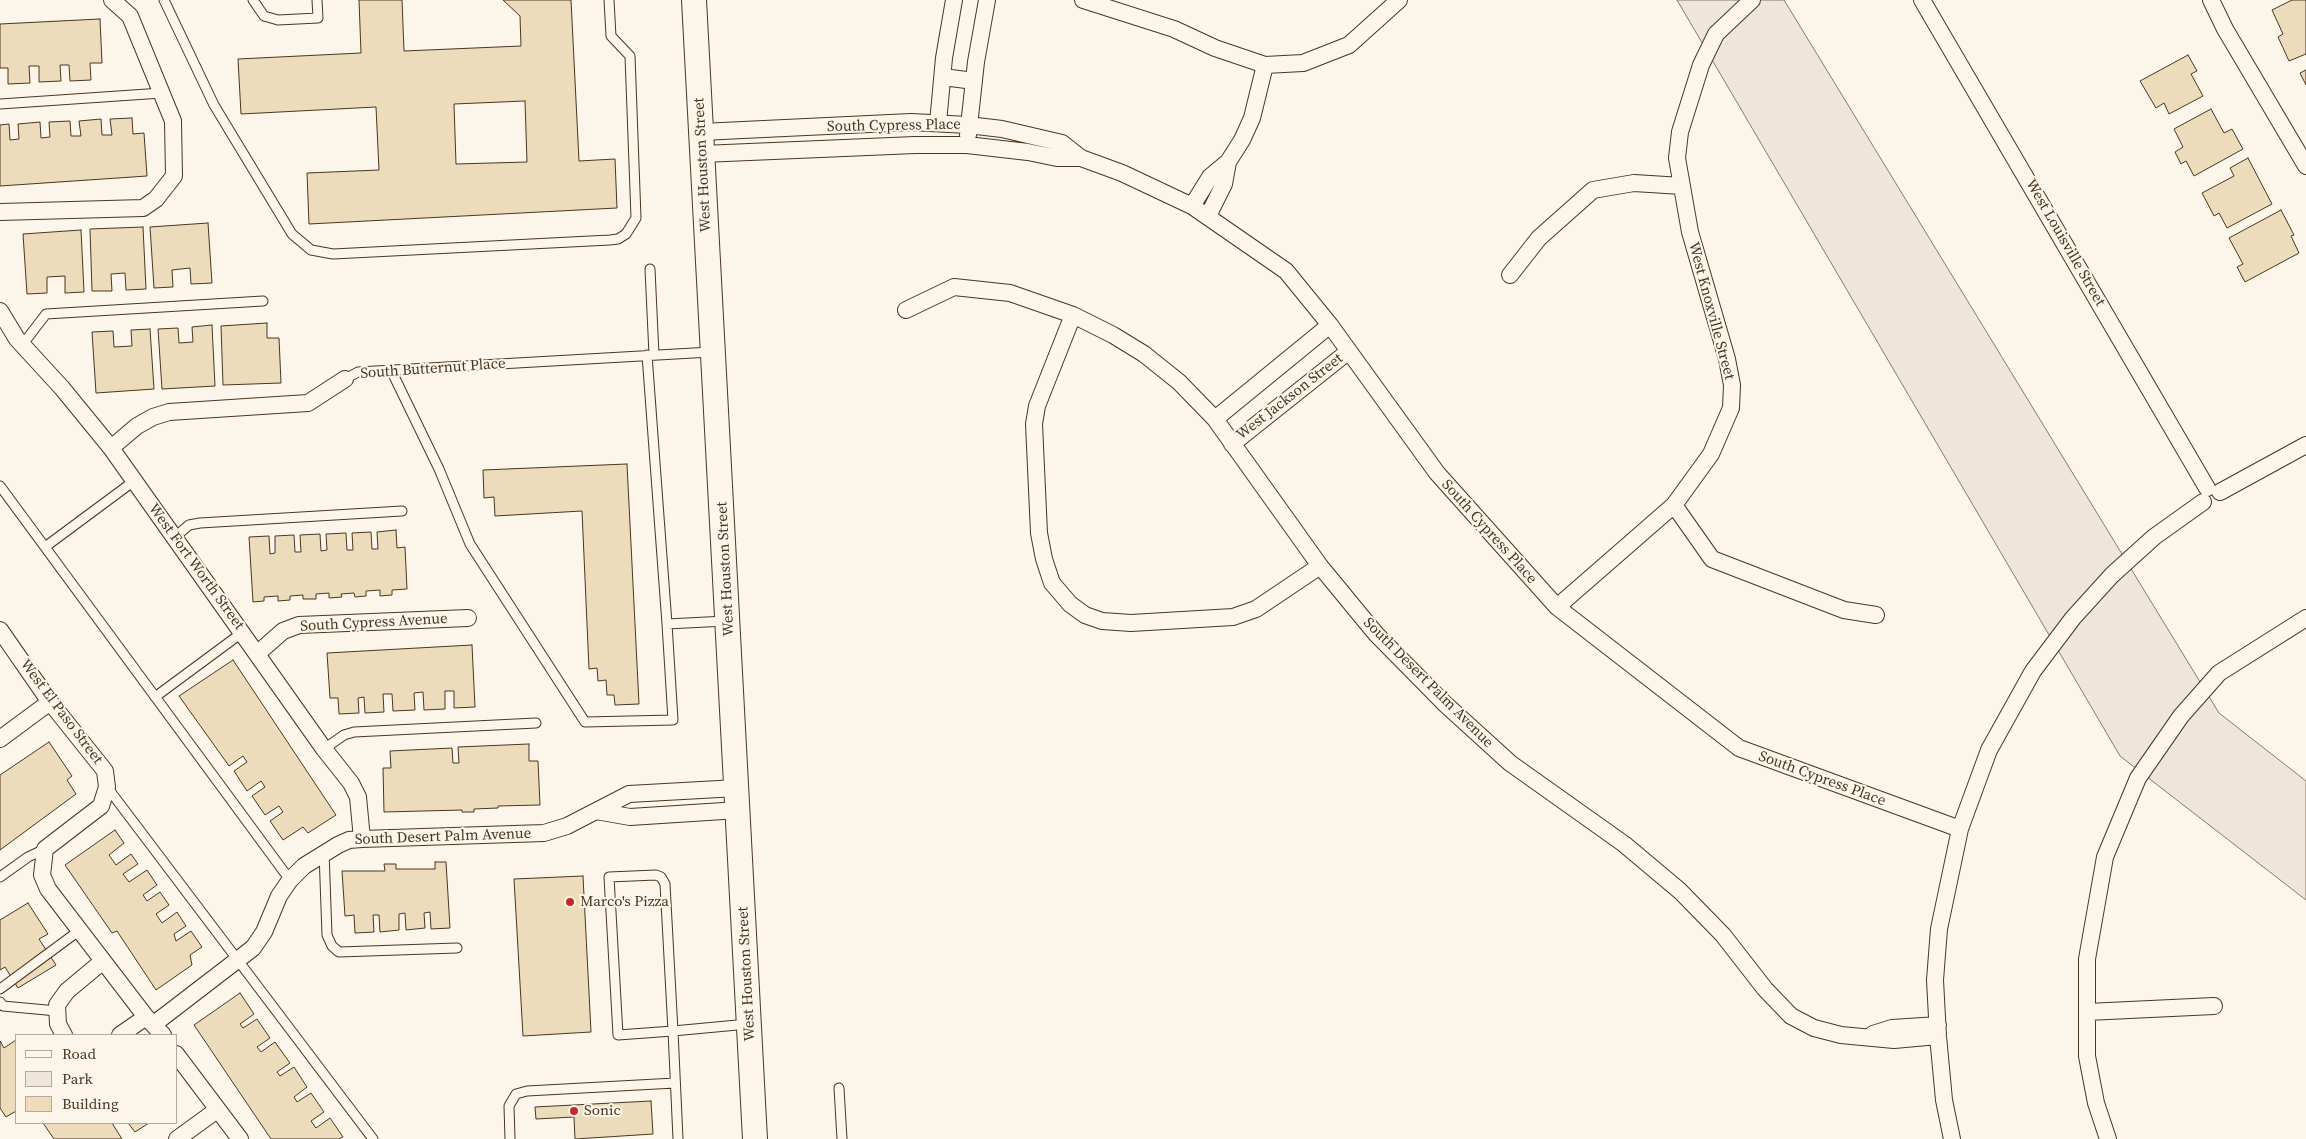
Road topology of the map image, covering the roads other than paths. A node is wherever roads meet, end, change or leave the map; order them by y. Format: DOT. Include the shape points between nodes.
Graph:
graph roads {
  1 [pos="112,0"];
  2 [pos="164,0"];
  3 [pos="253,0"];
  4 [pos="317,0"];
  5 [pos="609,0"];
  6 [pos="694,0"];
  7 [pos="954,0"];
  8 [pos="987,0"];
  9 [pos="1083,0"];
  10 [pos="1399,0"];
  11 [pos="1752,0"];
  12 [pos="1922,0"];
  13 [pos="2211,0"];
  14 [pos="1265,65"];
  15 [pos="942,77"];
  16 [pos="974,81"];
  17 [pos="162,93"];
  18 [pos="0,104"];
  19 [pos="938,123"];
  20 [pos="968,125"];
  21 [pos="702,143"];
  22 [pos="967,145"];
  23 [pos="1081,158"];
  24 [pos="1228,162"];
  25 [pos="2306,166"];
  26 [pos="1682,186"];
  27 [pos="1192,206"];
  28 [pos="0,212"];
  29 [pos="1208,216"];
  30 [pos="650,269"];
  31 [pos="1510,275"];
  32 [pos="264,301"];
  33 [pos="906,310"];
  34 [pos="0,312"];
  35 [pos="1073,315"];
  36 [pos="1330,325"];
  37 [pos="6,335"];
  38 [pos="23,344"];
  39 [pos="1349,350"];
  40 [pos="714,352"];
  41 [pos="651,355"];
  42 [pos="391,370"];
  43 [pos="345,379"];
  44 [pos="1215,419"];
  45 [pos="1232,444"];
  46 [pos="2306,445"];
  47 [pos="111,448"];
  48 [pos="134,481"];
  49 [pos="0,486"];
  50 [pos="2210,494"];
  51 [pos="1674,505"];
  52 [pos="402,511"];
  53 [pos="175,537"];
  54 [pos="45,547"];
  55 [pos="1320,566"];
  56 [pos="1556,606"];
  57 [pos="1876,615"];
  58 [pos="468,618"];
  59 [pos="2306,618"];
  60 [pos="728,621"];
  61 [pos="667,624"];
  62 [pos="0,630"];
  63 [pos="242,632"];
  64 [pos="258,653"];
  65 [pos="155,697"];
  66 [pos="50,702"];
  67 [pos="536,723"];
  68 [pos="0,739"];
  69 [pos="324,750"];
  70 [pos="107,787"];
  71 [pos="643,793"];
  72 [pos="738,799"];
  73 [pos="596,810"];
  74 [pos="644,816"];
  75 [pos="1960,828"];
  76 [pos="362,839"];
  77 [pos="45,849"];
  78 [pos="324,851"];
  79 [pos="0,877"];
  80 [pos="290,880"];
  81 [pos="80,930"];
  82 [pos="457,948"];
  83 [pos="238,960"];
  84 [pos="103,961"];
  85 [pos="0,989"];
  86 [pos="0,1002"];
  87 [pos="2214,1006"];
  88 [pos="57,1011"];
  89 [pos="2087,1012"];
  90 [pos="750,1024"];
  91 [pos="154,1025"];
  92 [pos="673,1031"];
  93 [pos="1938,1031"];
  94 [pos="63,1034"];
  95 [pos="123,1034"];
  96 [pos="178,1057"];
  97 [pos="675,1083"];
  98 [pos="839,1088"];
  99 [pos="217,1110"];
  100 [pos="177,1139"];
  101 [pos="240,1139"];
  102 [pos="373,1139"];
  103 [pos="510,1139"];
  104 [pos="678,1139"];
  105 [pos="755,1139"];
  106 [pos="842,1139"];
  107 [pos="1952,1139"];
  108 [pos="2108,1139"];
  1 -- 17 [label="street" via="130,16"];
  2 -- 5 [label="lane" via="214,105 292,234 311,250 333,254 610,240 626,234 636,218 630,56 611,36"];
  3 -- 4 [label="lane" via="264,16 278,20 318,18"];
  6 -- 21 [label="main road, West Houston Street"];
  7 -- 15 [label="street"];
  8 -- 16 [label="street"];
  9 -- 14 [label="street" via="1174,29 1215,48"];
  10 -- 14 [label="street" via="1349,45 1303,63"];
  11 -- 26 [label="street, West Knoxville Street" via="1716,34 1701,65 1680,132 1677,158"];
  12 -- 50 [label="street, West Louisville Street"];
  13 -- 25 [label="street"];
  14 -- 24 [label="street" via="1252,118"];
  15 -- 16 [label="street"];
  15 -- 19 [label="street"];
  16 -- 20 [label="street"];
  17 -- 18 [label="lane"];
  17 -- 28 [label="street" via="173,120 174,176 156,199 142,208"];
  19 -- 20 [label="street, South Cypress Place"];
  19 -- 21 [label="street, South Cypress Place" via="911,122"];
  20 -- 22 [label="street"];
  20 -- 23 [label="street, South Cypress Place" via="1062,143"];
  21 -- 22 [label="street, South Cypress Place"];
  21 -- 40 [label="main road, West Houston Street"];
  22 -- 23 [label="street, South Cypress Place" via="1057,158"];
  23 -- 27 [label="street, South Cypress Place" via="1122,173"];
  24 -- 27 [label="street" via="1210,177"];
  24 -- 29 [label="street" via="1224,184"];
  26 -- 31 [label="street" via="1634,183 1593,190 1538,238"];
  26 -- 51 [label="street, West Knoxville Street" via="1690,232 1732,385 1731,408 1711,454"];
  27 -- 29 [label="street, South Cypress Place"];
  29 -- 36 [label="street, South Cypress Place" via="1286,272"];
  30 -- 41 [label="lane"];
  32 -- 38 [label="lane" via="46,314"];
  33 -- 35 [label="street, South Desert Palm Avenue" via="954,287 1010,293"];
  34 -- 37 [label="street, West Fort Worth Street"];
  35 -- 44 [label="street, South Desert Palm Avenue" via="1144,354 1180,382"];
  35 -- 55 [label="street" via="1037,406 1034,424 1039,532 1044,559 1052,583 1070,604 1085,615 1102,621 1131,623 1233,617 1256,609"];
  36 -- 39 [label="street, South Cypress Place"];
  36 -- 44 [label="street, West Jackson Street"];
  37 -- 38 [label="street, West Fort Worth Street"];
  38 -- 47 [label="street, West Fort Worth Street"];
  39 -- 45 [label="street, West Jackson Street"];
  39 -- 56 [label="street, South Cypress Place" via="1437,473"];
  40 -- 41 [label="lane, South Butternut Place"];
  40 -- 60 [label="main road, West Houston Street"];
  41 -- 42 [label="lane, South Butternut Place"];
  41 -- 61 [label="lane"];
  42 -- 43 [label="lane, South Butternut Place" via="358,372"];
  42 -- 61 [label="lane" via="439,469 470,544 585,722 673,720"];
  43 -- 47 [label="street, South Butternut Place" via="308,403 169,412 136,426"];
  44 -- 45 [label="street, South Desert Palm Avenue"];
  45 -- 55 [label="street, South Desert Palm Avenue"];
  46 -- 50 [label="street"];
  47 -- 48 [label="street, West Fort Worth Street"];
  48 -- 53 [label="street, West Fort Worth Street"];
  48 -- 54 [label="lane"];
  49 -- 54 [label="lane"];
  50 -- 75 [label="street" via="2154,537 2112,575 2073,618 2033,671 1990,750"];
  51 -- 56 [label="street, West Knoxville Street"];
  51 -- 57 [label="street" via="1712,559 1844,610"];
  52 -- 53 [label="lane" via="200,523 189,525"];
  53 -- 63 [label="street, West Fort Worth Street"];
  54 -- 65 [label="lane"];
  55 -- 93 [label="street, South Desert Palm Avenue" via="1376,634 1444,703 1510,763 1624,844 1680,891 1723,935 1764,989 1791,1016 1814,1028 1841,1035 1866,1036 1892,1028"];
  56 -- 75 [label="street, South Cypress Place" via="1738,748"];
  58 -- 64 [label="street, South Cypress Avenue" via="299,625 283,631"];
  59 -- 89 [label="street" via="2219,673 2181,716 2138,778 2105,857 2087,959"];
  60 -- 61 [label="lane"];
  60 -- 72 [label="main road, West Houston Street"];
  62 -- 66 [label="street, West El Paso Street"];
  63 -- 64 [label="street, West Fort Worth Street"];
  63 -- 65 [label="lane"];
  64 -- 69 [label="street, West Fort Worth Street"];
  65 -- 80 [label="lane"];
  66 -- 68 [label="street"];
  66 -- 70 [label="street, West El Paso Street" via="105,771"];
  67 -- 69 [label="lane" via="354,732 344,734"];
  69 -- 76 [label="street, West Fort Worth Street" via="351,783 358,797"];
  70 -- 77 [label="street" via="101,806"];
  70 -- 83 [label="lane"];
  71 -- 72 [label="street, South Desert Palm Avenue"];
  71 -- 73 [label="street, South Desert Palm Avenue" via="629,794"];
  71 -- 74 [label="street"];
  72 -- 74 [label="street"];
  72 -- 90 [label="main road, West Houston Street"];
  73 -- 74 [label="street" via="630,817"];
  73 -- 76 [label="street, South Desert Palm Avenue" via="567,826 544,833"];
  75 -- 93 [label="street" via="1939,929 1935,980"];
  76 -- 78 [label="street, South Desert Palm Avenue" via="349,840"];
  77 -- 79 [label="lane"];
  77 -- 81 [label="street" via="42,875 48,889"];
  78 -- 80 [label="street, South Desert Palm Avenue"];
  78 -- 82 [label="lane" via="327,935 339,952"];
  80 -- 83 [label="street, South Desert Palm Avenue" via="279,896 264,932 253,948"];
  81 -- 84 [label="street"];
  81 -- 85 [label="lane"];
  83 -- 91 [label="street, South Desert Palm Avenue"];
  83 -- 102 [label="lane"];
  84 -- 88 [label="street" via="66,991"];
  84 -- 91 [label="street"];
  86 -- 88 [label="lane" via="3,1006"];
  87 -- 89 [label="street"];
  88 -- 94 [label="street" via="58,1024"];
  89 -- 108 [label="street" via="2087,1056 2096,1103"];
  90 -- 92 [label="lane"];
  90 -- 105 [label="main road, West Houston Street"];
  91 -- 95 [label="street"];
  92 -- 92 [label="lane" via="618,1035 609,877 652,874 664,880"];
  92 -- 97 [label="lane"];
  93 -- 107 [label="street" via="1944,1100"];
  96 -- 99 [label="street"];
  97 -- 103 [label="lane" via="516,1094 510,1106"];
  97 -- 104 [label="lane"];
  98 -- 106 [label="lane"];
  99 -- 100 [label="street"];
  99 -- 101 [label="street"];
}
